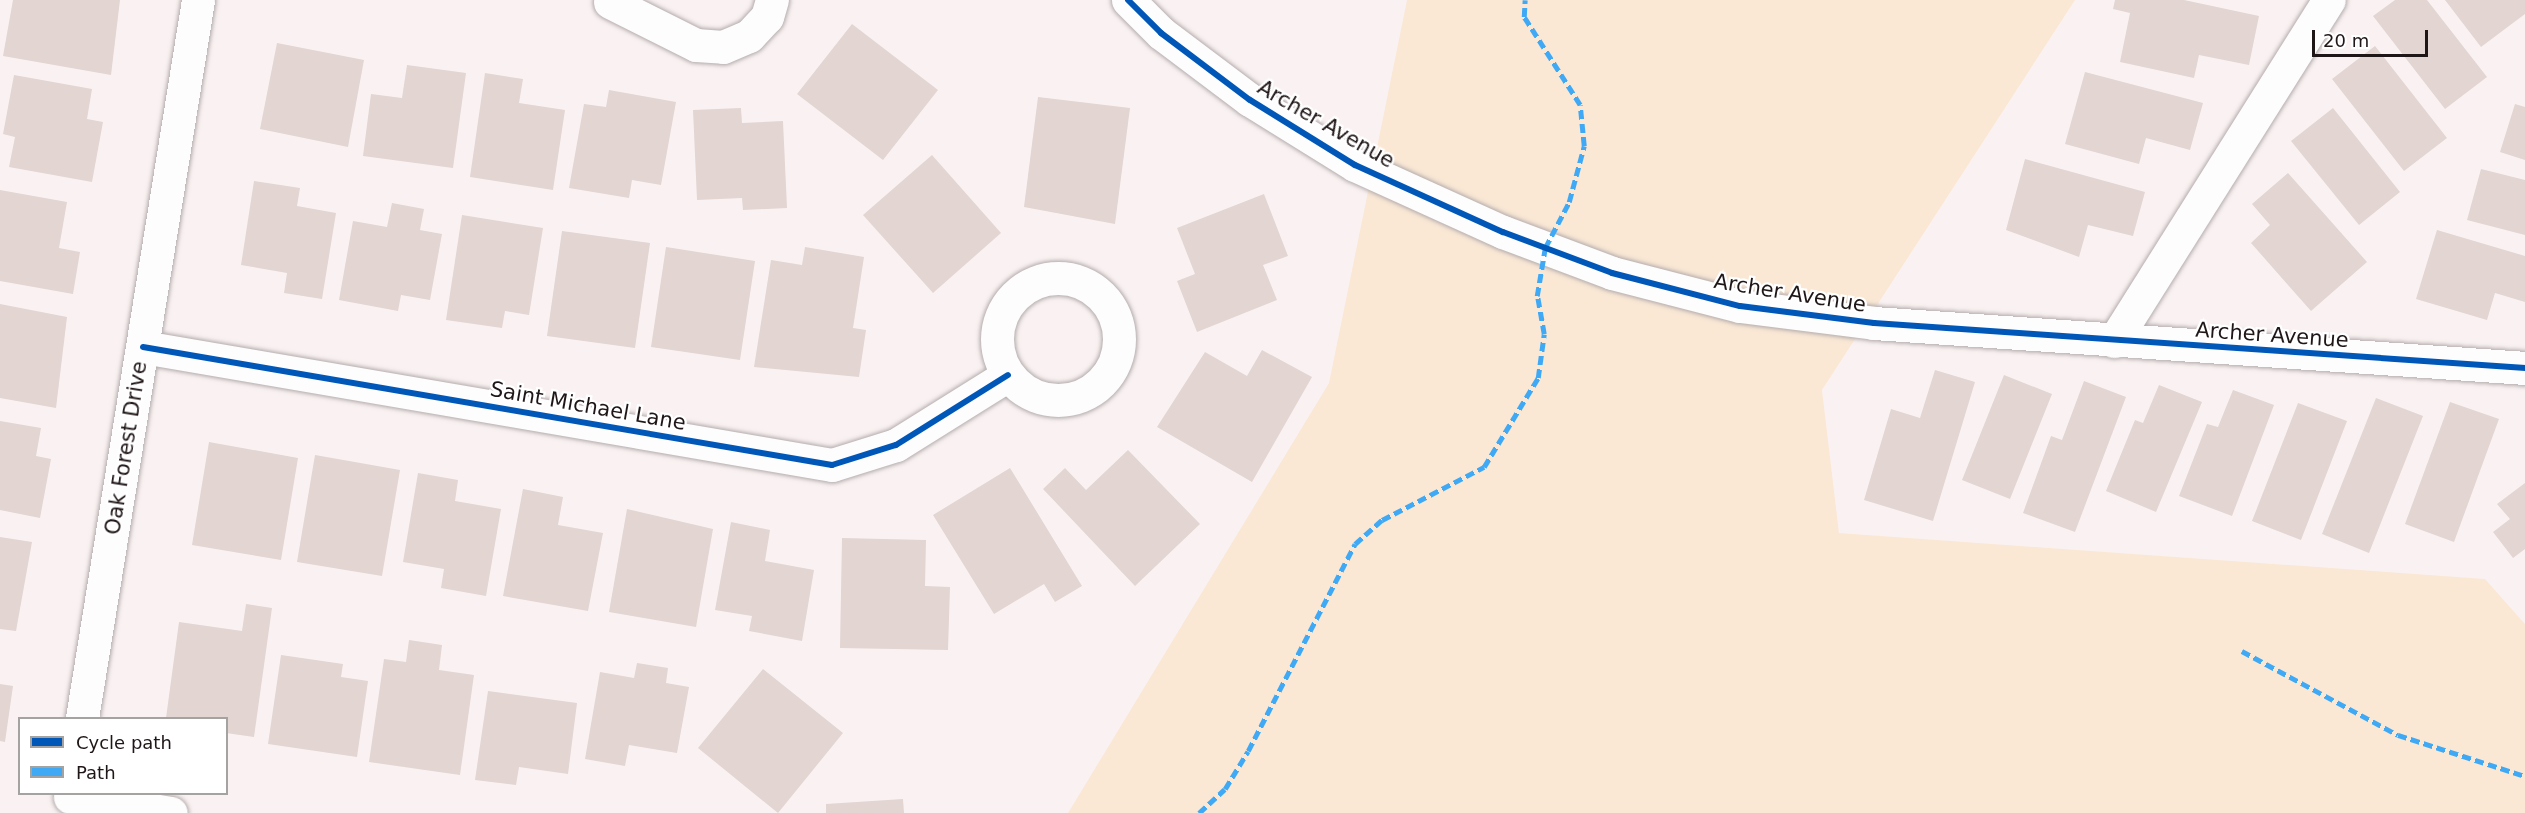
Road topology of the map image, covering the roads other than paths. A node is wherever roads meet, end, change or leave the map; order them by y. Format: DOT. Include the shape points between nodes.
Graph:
graph roads {
  1 [pos="198,0"];
  2 [pos="772,0"];
  3 [pos="1128,0"];
  4 [pos="2329,0"];
  5 [pos="604,1"];
  6 [pos="2114,341"];
  7 [pos="143,347"];
  8 [pos="2525,368"];
  9 [pos="1008,375"];
  10 [pos="82,717"];
  11 [pos="69,801"];
  12 [pos="171,813"];
  1 -- 7 [label="street, Oak Forest Drive"];
  2 -- 5 [label="street" via="767,17 748,36 723,47 696,45"];
  3 -- 6 [label="street, Archer Avenue" via="1161,33 1250,100 1355,165 1503,232 1612,273 1740,306"];
  4 -- 6 [label="street"];
  6 -- 8 [label="street, Archer Avenue"];
  7 -- 9 [label="street, Saint Michael Lane" via="832,465 896,445"];
  7 -- 10 [label="street, Oak Forest Drive"];
  11 -- 12 [label="street"];
}
